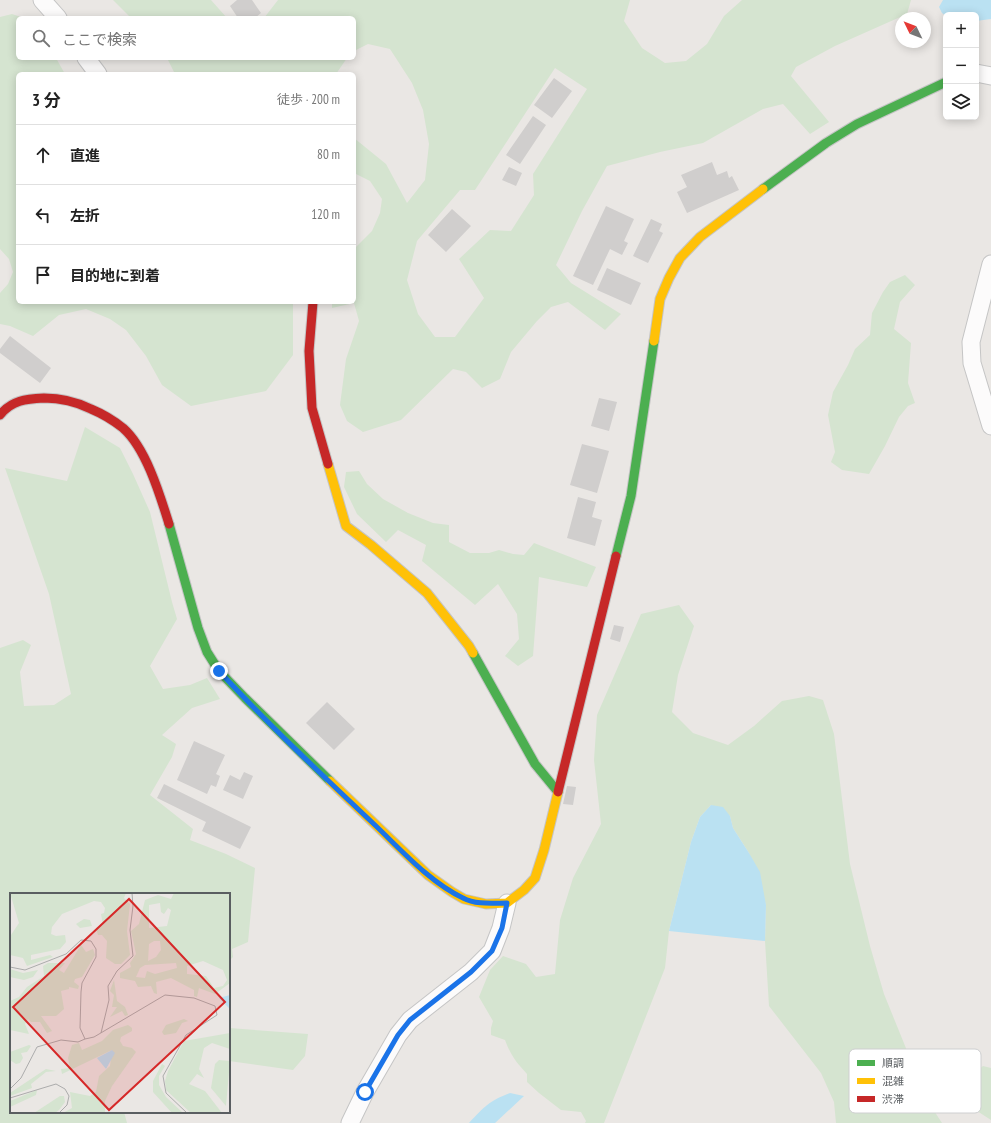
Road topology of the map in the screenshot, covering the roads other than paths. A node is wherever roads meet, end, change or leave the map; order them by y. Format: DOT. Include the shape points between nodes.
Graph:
graph roads {
  1 [pos="42,0"];
  2 [pos="56,16"];
  3 [pos="88,60"];
  4 [pos="96,72"];
  5 [pos="979,72"];
  6 [pos="991,76"];
  7 [pos="943,83"];
  8 [pos="991,264"];
  9 [pos="313,304"];
  10 [pos="0,415"];
  11 [pos="991,426"];
  12 [pos="558,792"];
  13 [pos="507,903"];
  14 [pos="350,1123"];
  1 -- 2 [label="street"];
  3 -- 4 [label="street"];
  5 -- 6 [label="street"];
  7 -- 12 [label="street" via="857,124 826,142 700,237 680,258 668,278 660,299 630,496"];
  8 -- 11 [label="street" via="971,342 972,363"];
  9 -- 12 [label="street" via="309,351 312,408 346,526 427,594 469,646 535,764"];
  10 -- 13 [label="street" via="16,402 53,398 81,404 110,418 124,429 139,448 150,471 164,508 198,628 207,652 219,671 428,875 464,899 486,904"];
  12 -- 13 [label="street" via="535,878"];
  13 -- 14 [label="street" via="502,928 492,951 471,972 410,1020 398,1035"];
}
